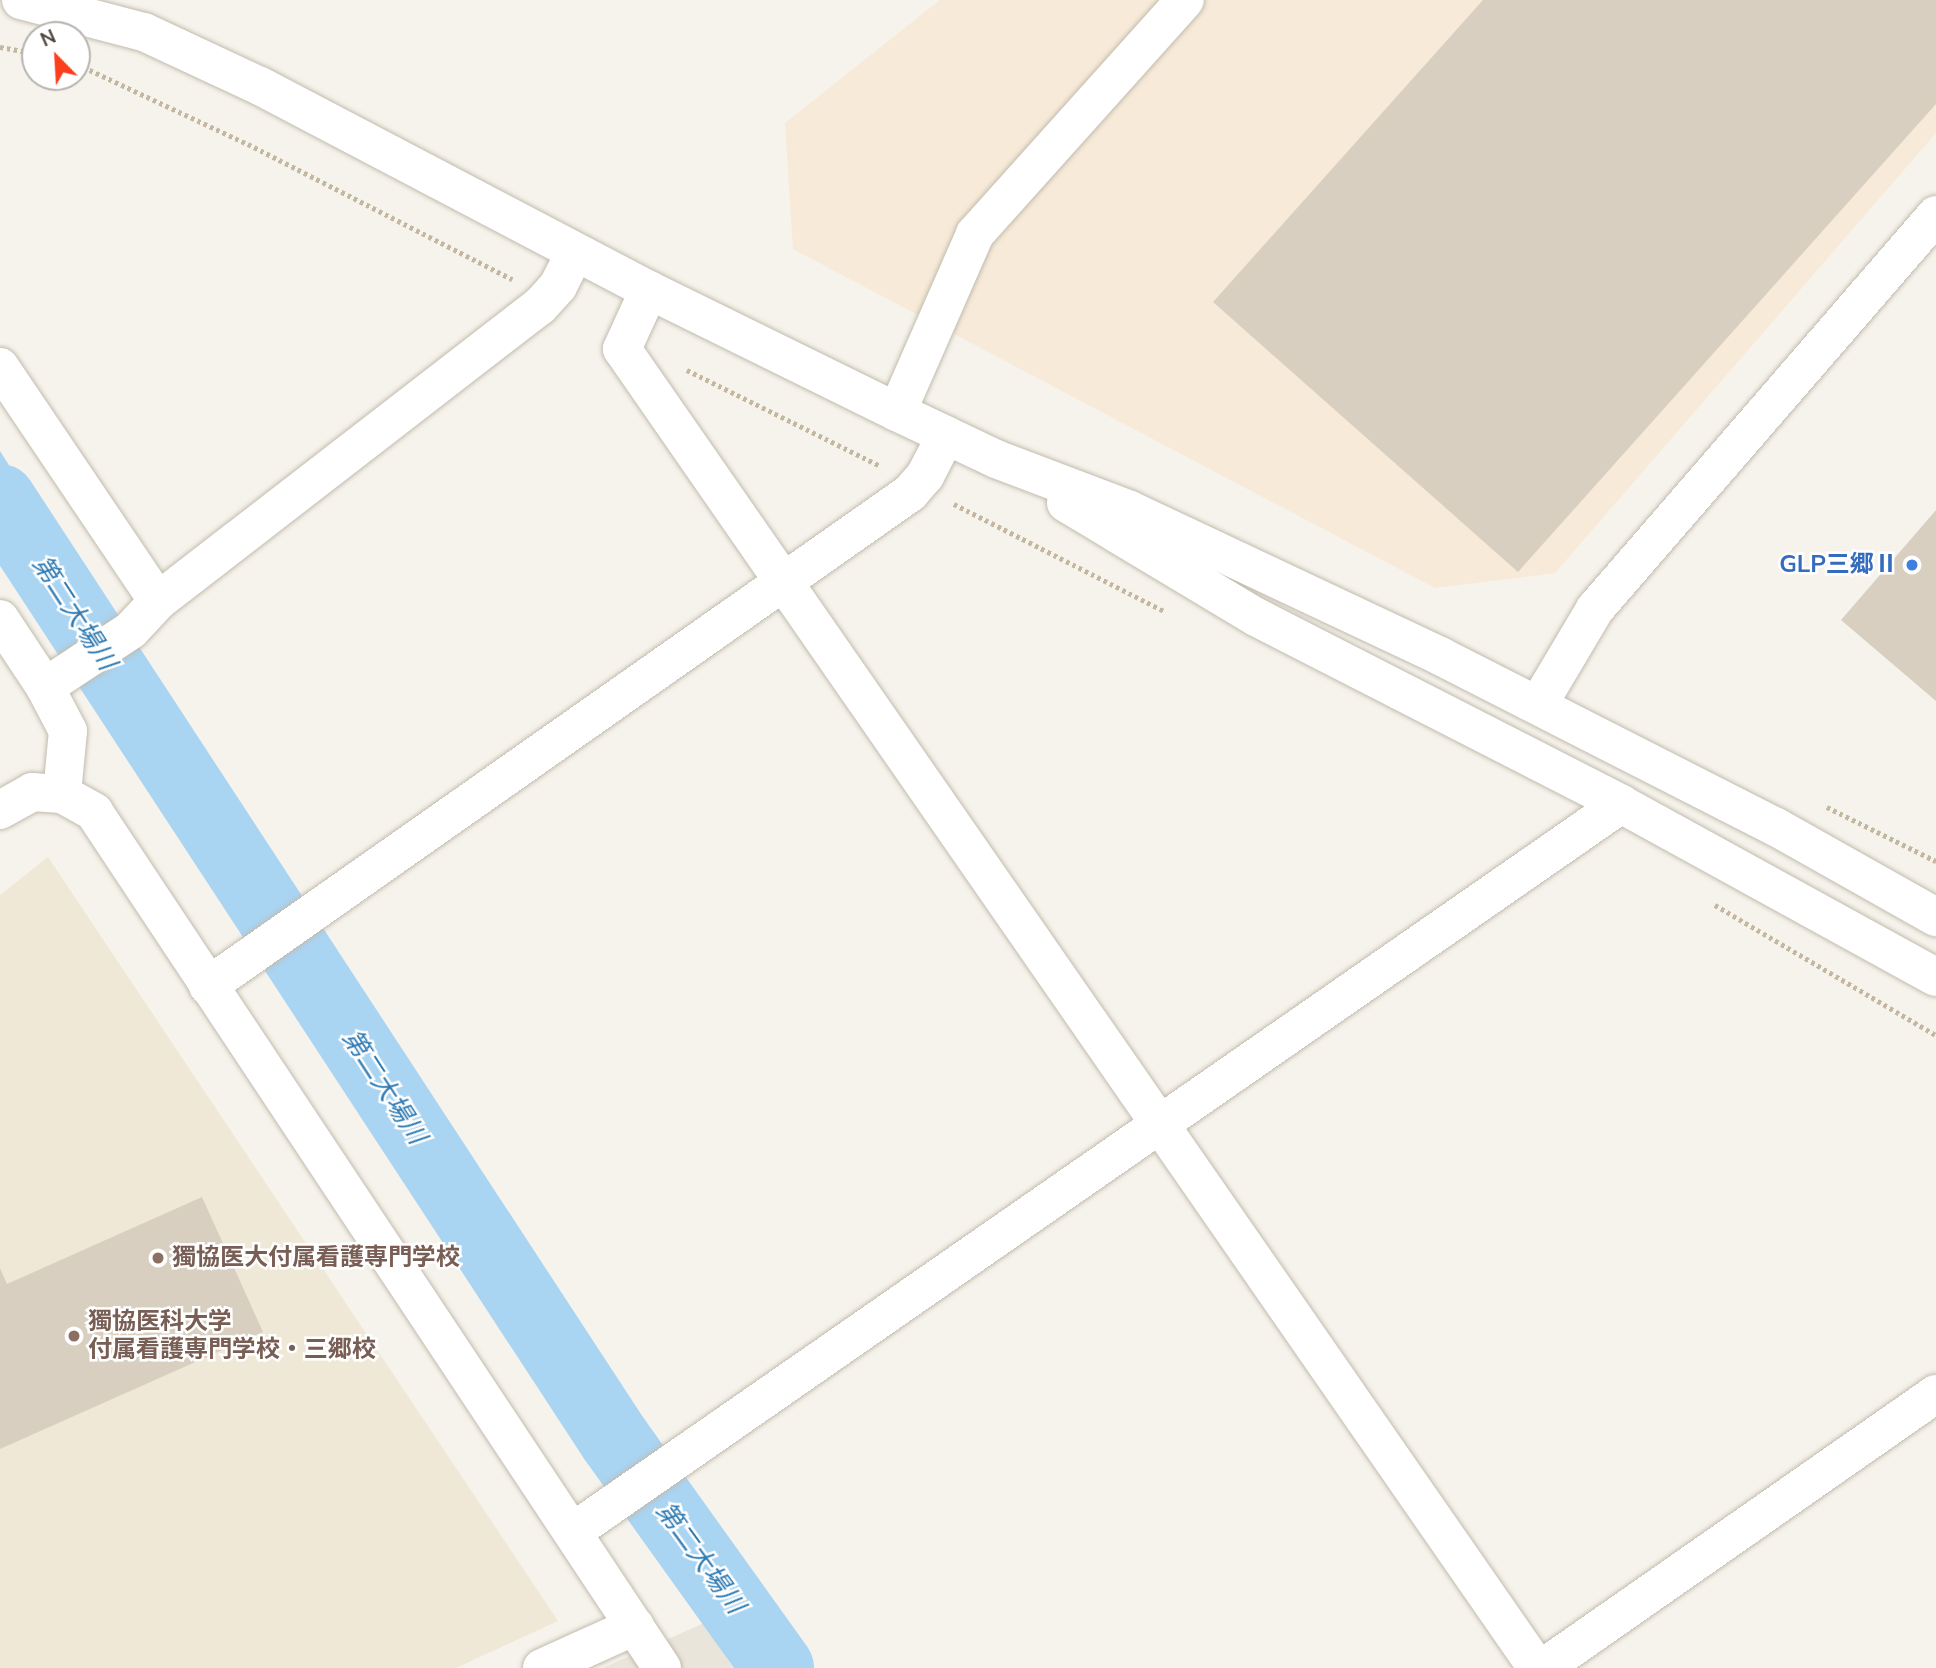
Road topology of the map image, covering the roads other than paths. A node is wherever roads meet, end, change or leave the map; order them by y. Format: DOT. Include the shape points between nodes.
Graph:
graph roads {
  1 [pos="22,0"];
  2 [pos="1185,0"];
  3 [pos="1936,215"];
  4 [pos="575,252"];
  5 [pos="649,290"];
  6 [pos="0,367"];
  7 [pos="897,412"];
  8 [pos="946,435"];
  9 [pos="996,459"];
  10 [pos="783,584"];
  11 [pos="158,601"];
  12 [pos="0,619"];
  13 [pos="45,687"];
  14 [pos="1538,705"];
  15 [pos="62,794"];
  16 [pos="1621,804"];
  17 [pos="0,810"];
  18 [pos="1936,917"];
  19 [pos="1936,977"];
  20 [pos="208,986"];
  21 [pos="1159,1125"];
  22 [pos="1936,1394"];
  23 [pos="574,1531"];
  24 [pos="635,1626"];
  25 [pos="542,1668"];
  26 [pos="662,1668"];
  27 [pos="1537,1668"];
  28 [pos="1542,1668"];
  1 -- 4 [label="street" via="144,32 260,86"];
  2 -- 7 [label="street" via="975,234"];
  3 -- 14 [label="street" via="1595,609"];
  4 -- 5 [label="street"];
  4 -- 11 [label="street" via="549,297"];
  5 -- 7 [label="street"];
  5 -- 10 [label="street" via="622,349"];
  6 -- 11 [label="street"];
  7 -- 8 [label="street"];
  8 -- 9 [label="street"];
  8 -- 10 [label="street" via="918,485"];
  9 -- 14 [label="street" via="1130,510"];
  9 -- 16 [label="street" via="1256,617"];
  10 -- 20 [label="street"];
  10 -- 21 [label="street"];
  11 -- 13 [label="street" via="131,630"];
  12 -- 13 [label="street"];
  13 -- 15 [label="street" via="68,731"];
  14 -- 18 [label="street" via="1776,827"];
  15 -- 17 [label="street" via="32,792"];
  15 -- 20 [label="street" via="94,812"];
  16 -- 19 [label="street"];
  16 -- 21 [label="street"];
  20 -- 23 [label="street"];
  21 -- 23 [label="street"];
  21 -- 27 [label="street"];
  22 -- 28 [label="street"];
  23 -- 24 [label="street"];
  24 -- 25 [label="street"];
  24 -- 26 [label="street"];
}
